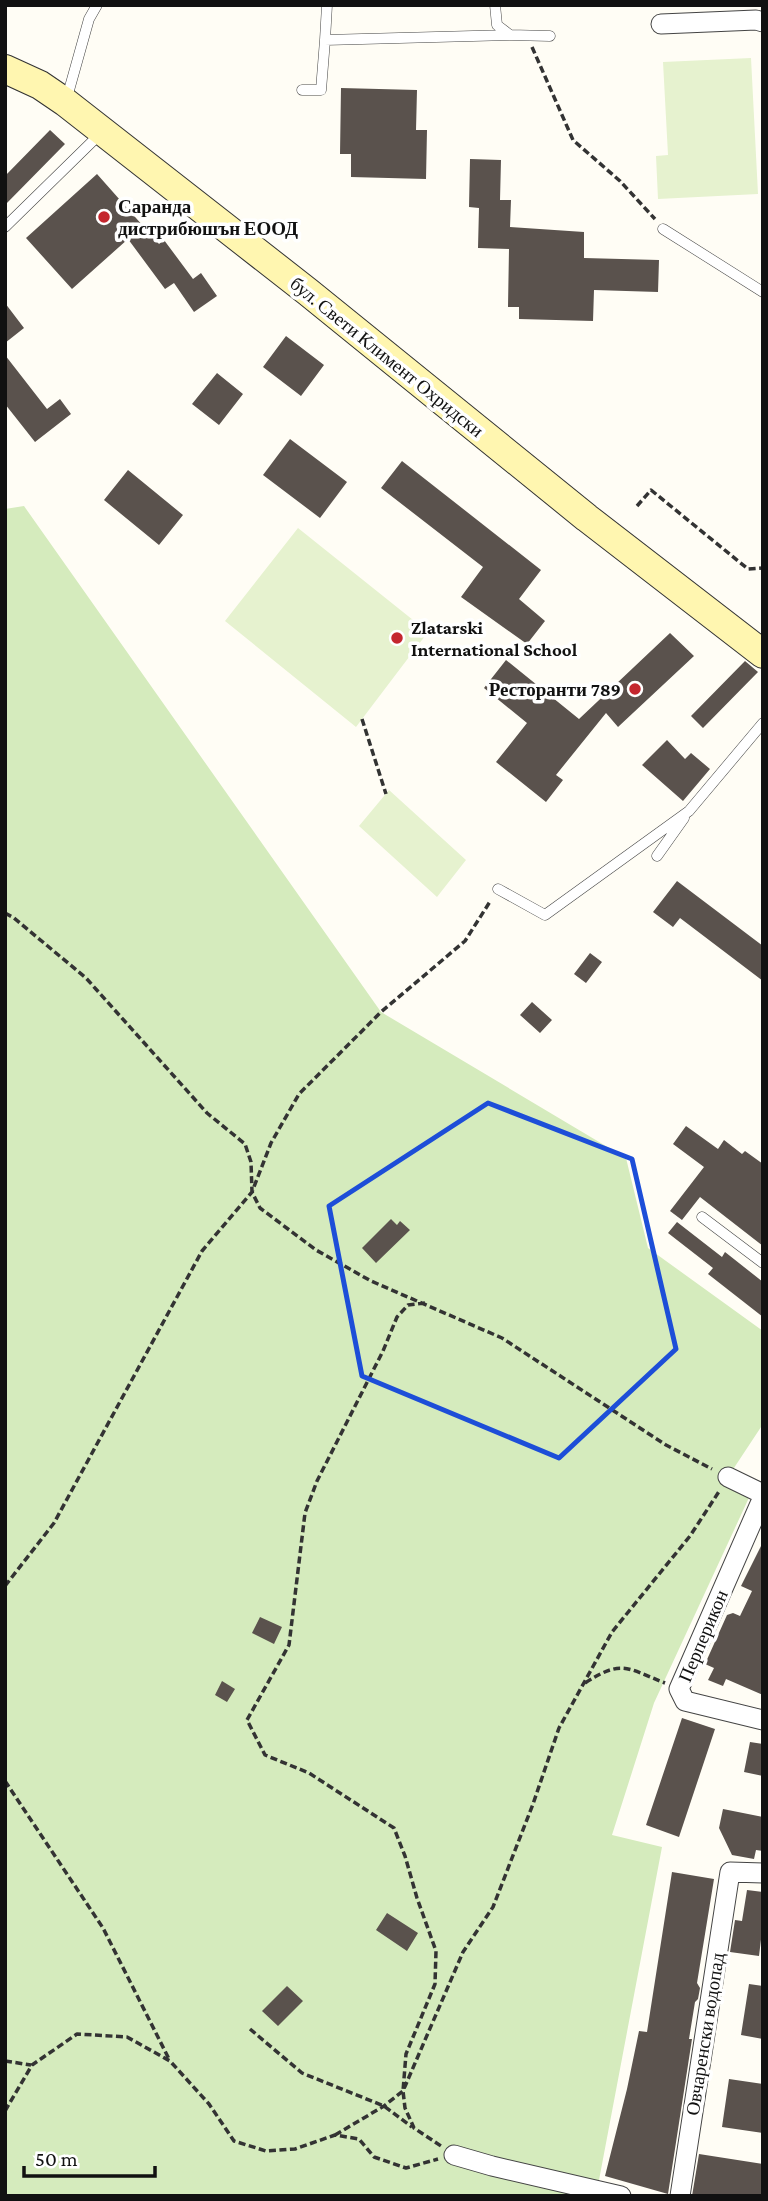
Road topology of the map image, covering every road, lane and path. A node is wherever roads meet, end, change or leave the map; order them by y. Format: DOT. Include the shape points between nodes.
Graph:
graph roads {
  1 [pos="97,5"];
  2 [pos="327,5"];
  3 [pos="495,5"];
  4 [pos="763,22"];
  5 [pos="661,24"];
  6 [pos="510,35"];
  7 [pos="527,36"];
  8 [pos="550,36"];
  9 [pos="325,40"];
  10 [pos="5,69"];
  11 [pos="302,90"];
  12 [pos="65,102"];
  13 [pos="103,132"];
  14 [pos="5,227"];
  15 [pos="663,229"];
  16 [pos="763,292"];
  17 [pos="637,506"];
  18 [pos="763,568"];
  19 [pos="763,654"];
  20 [pos="362,719"];
  21 [pos="763,723"];
  22 [pos="386,794"];
  23 [pos="689,811"];
  24 [pos="657,856"];
  25 [pos="498,890"];
  26 [pos="5,913"];
  27 [pos="252,1192"];
  28 [pos="702,1217"];
  29 [pos="763,1263"];
  30 [pos="425,1303"];
  31 [pos="728,1477"];
  32 [pos="763,1495"];
  33 [pos="5,1586"];
  34 [pos="583,1684"];
  35 [pos="680,1689"];
  36 [pos="763,1720"];
  37 [pos="5,1781"];
  38 [pos="763,1873"];
  39 [pos="250,2029"];
  40 [pos="170,2060"];
  41 [pos="5,2061"];
  42 [pos="32,2065"];
  43 [pos="403,2091"];
  44 [pos="384,2106"];
  45 [pos="5,2111"];
  46 [pos="414,2128"];
  47 [pos="335,2135"];
  48 [pos="454,2155"];
  49 [pos="621,2196"];
  50 [pos="680,2196"];
  1 -- 12 [label="lane"];
  2 -- 9 [label="lane"];
  3 -- 6 [label="lane" via="497,25"];
  4 -- 5 [label="street"];
  6 -- 7 [label="lane"];
  6 -- 9 [label="lane"];
  7 -- 8 [label="lane"];
  7 -- 15 [label="path" via="573,140 620,181"];
  9 -- 11 [label="lane" via="320,90"];
  10 -- 12 [label="main road, бул. Свети Климент Охридски"];
  12 -- 13 [label="main road, бул. Свети Климент Охридски"];
  13 -- 14 [label="lane"];
  13 -- 19 [label="main road, бул. Свети Климент Охридски"];
  15 -- 16 [label="lane"];
  17 -- 18 [label="path" via="651,490 748,569"];
  20 -- 22 [label="path"];
  21 -- 23 [label="lane"];
  23 -- 24 [label="lane"];
  23 -- 25 [label="lane" via="545,915"];
  25 -- 27 [label="path" via="465,941 381,1012 299,1094 271,1143"];
  26 -- 27 [label="path" via="86,978 207,1112 245,1144"];
  27 -- 30 [label="path" via="260,1208 316,1250 371,1281"];
  27 -- 33 [label="path" via="202,1251 54,1523"];
  28 -- 29 [label="lane"];
  30 -- 31 [label="path" via="502,1338 666,1445"];
  30 -- 43 [label="path" via="408,1305 397,1317 317,1481 305,1513 289,1646 247,1720 265,1755 309,1773 394,1828 436,1951 435,1984 406,2054"];
  31 -- 32 [label="street"];
  31 -- 34 [label="path" via="690,1536 612,1632"];
  32 -- 35 [label="street, Перперикон"];
  34 -- 35 [label="path" via="607,1669 628,1668"];
  34 -- 43 [label="path" via="559,1728 493,1907 463,1952"];
  35 -- 36 [label="street, Перперикон" via="685,1701"];
  37 -- 40 [label="path" via="103,1928"];
  38 -- 50 [label="street, Овчаренски водопад" via="730,1872"];
  39 -- 44 [label="path" via="302,2073"];
  40 -- 42 [label="path" via="127,2037 77,2034"];
  40 -- 47 [label="path" via="234,2141 266,2151 295,2149"];
  41 -- 42 [label="path"];
  42 -- 45 [label="path"];
  43 -- 44 [label="path"];
  43 -- 46 [label="path"];
  44 -- 46 [label="path"];
  44 -- 47 [label="path"];
  46 -- 48 [label="path"];
  47 -- 48 [label="path" via="359,2139 374,2157 406,2168"];
  48 -- 49 [label="street"];
}
